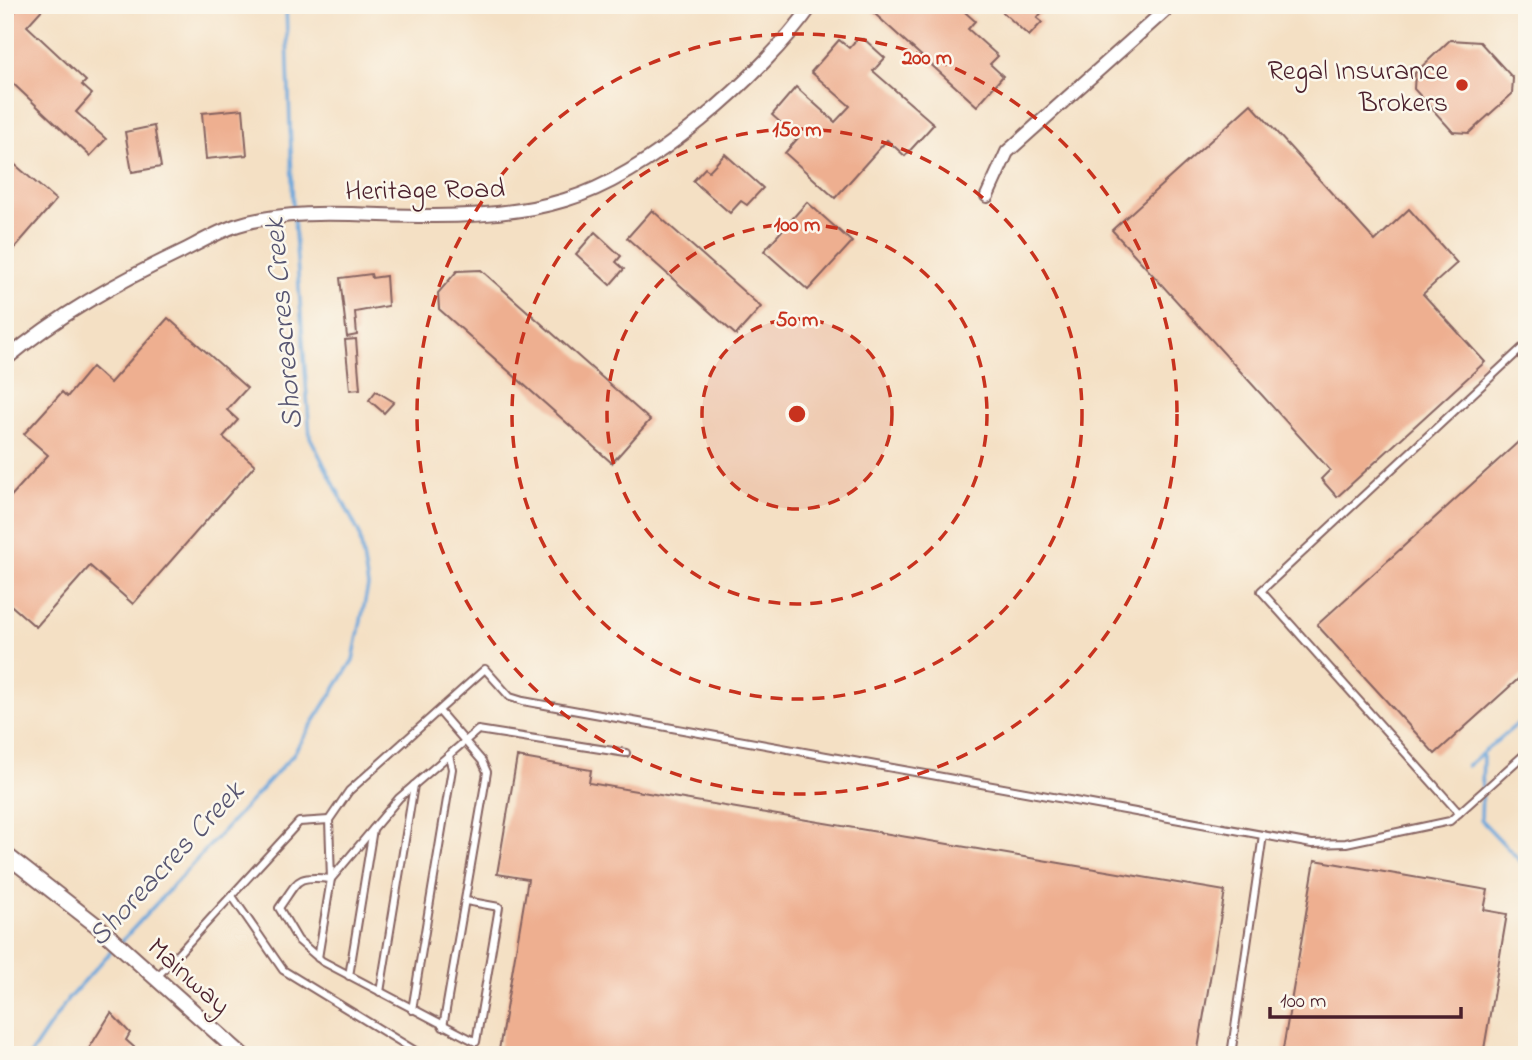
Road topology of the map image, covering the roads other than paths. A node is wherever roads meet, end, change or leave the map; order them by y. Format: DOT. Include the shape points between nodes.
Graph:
graph roads {
  1 [pos="812,5"];
  2 [pos="1171,5"];
  3 [pos="987,196"];
  4 [pos="1527,352"];
  5 [pos="5,360"];
  6 [pos="439,711"];
  7 [pos="465,741"];
  8 [pos="1527,752"];
  9 [pos="626,753"];
  10 [pos="449,755"];
  11 [pos="414,785"];
  12 [pos="1459,813"];
  13 [pos="329,820"];
  14 [pos="373,829"];
  15 [pos="1263,835"];
  16 [pos="5,854"];
  17 [pos="331,879"];
  18 [pos="232,896"];
  19 [pos="466,901"];
  20 [pos="318,958"];
  21 [pos="349,976"];
  22 [pos="157,977"];
  23 [pos="380,992"];
  24 [pos="412,1010"];
  25 [pos="443,1027"];
  26 [pos="242,1055"];
  27 [pos="422,1055"];
  28 [pos="1231,1055"];
  1 -- 5 [label="street, Heritage Road" via="792,34 691,127 648,159 580,194 532,209 480,215 340,214 238,225 125,279"];
  2 -- 3 [label="street" via="1007,152"];
  4 -- 12 [label="lane" via="1522,348 1261,591"];
  6 -- 7 [label="lane"];
  6 -- 13 [label="lane" via="349,791"];
  6 -- 15 [label="lane" via="485,669 510,697 523,701"];
  7 -- 9 [label="lane" via="478,730"];
  7 -- 10 [label="lane"];
  7 -- 19 [label="lane" via="487,772"];
  8 -- 12 [label="lane"];
  10 -- 11 [label="lane"];
  10 -- 24 [label="lane" via="452,769"];
  11 -- 14 [label="lane"];
  11 -- 23 [label="lane"];
  12 -- 15 [label="lane" via="1450,821 1346,843 1312,844"];
  13 -- 17 [label="lane"];
  13 -- 18 [label="lane" via="299,822"];
  14 -- 17 [label="lane"];
  14 -- 21 [label="lane"];
  15 -- 28 [label="lane"];
  16 -- 22 [label="street, Mainway"];
  17 -- 20 [label="lane"];
  17 -- 20 [label="lane" via="300,879 279,908 298,940"];
  18 -- 22 [label="lane"];
  18 -- 27 [label="lane" via="283,970"];
  19 -- 25 [label="lane"];
  19 -- 25 [label="lane" via="499,907 476,1042"];
  20 -- 21 [label="lane"];
  21 -- 23 [label="lane"];
  22 -- 26 [label="street, Mainway"];
  23 -- 24 [label="lane"];
  24 -- 25 [label="lane"];
}
